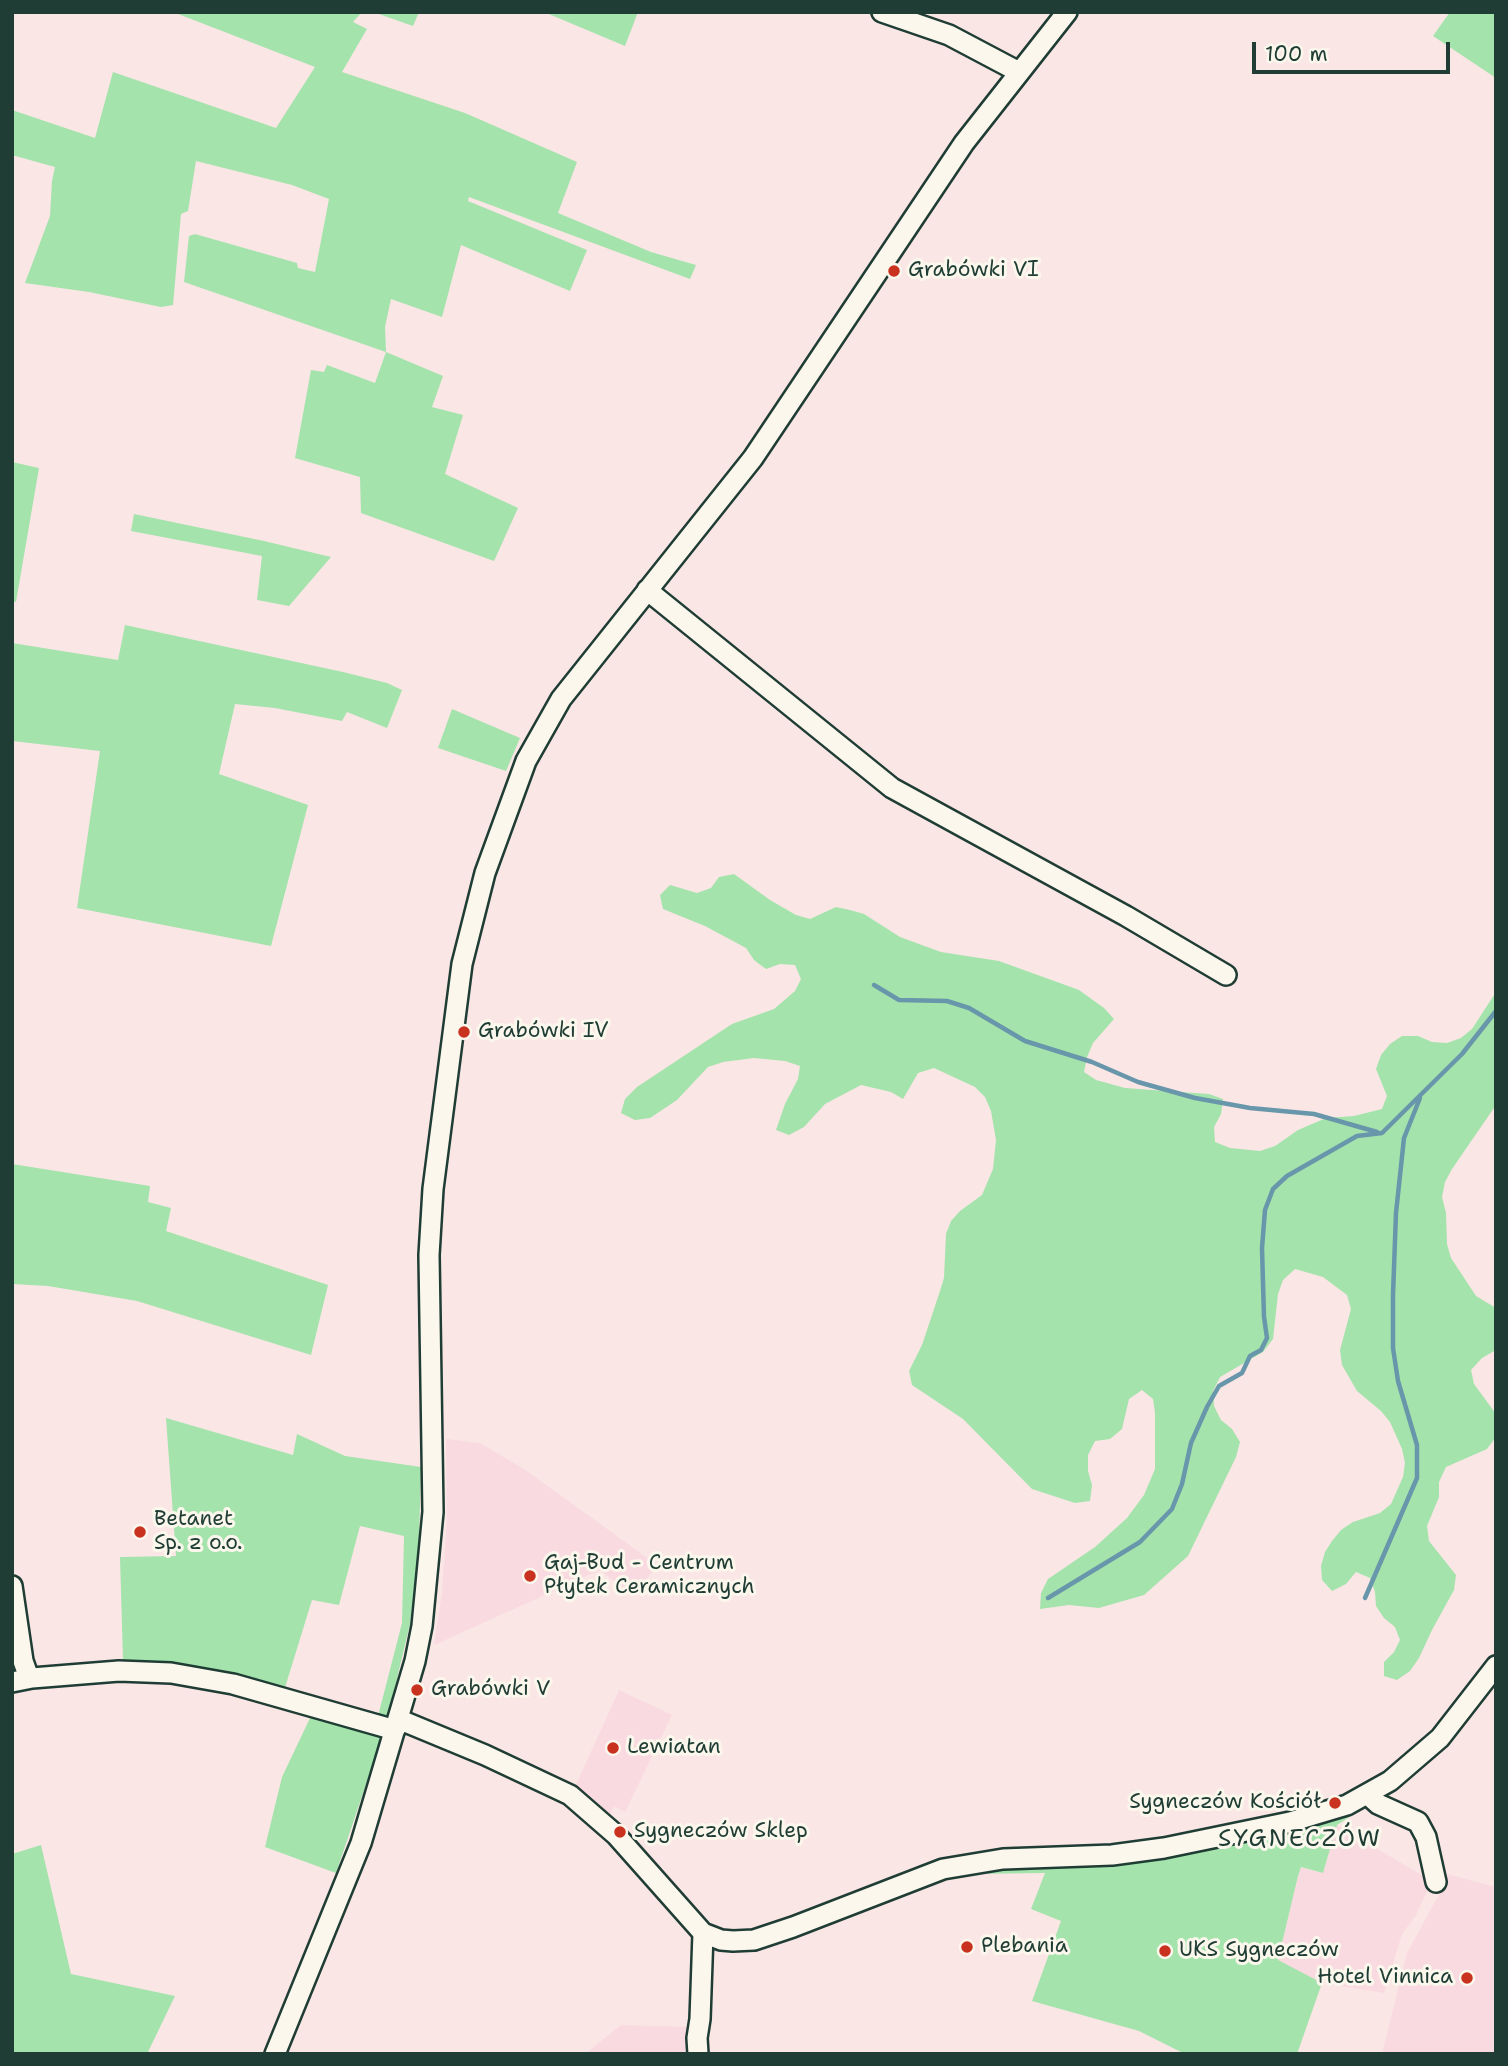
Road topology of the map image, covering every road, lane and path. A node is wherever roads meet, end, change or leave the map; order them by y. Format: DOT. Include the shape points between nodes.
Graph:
graph roads {
  1 [pos="881,12"];
  2 [pos="1067,12"];
  3 [pos="1019,72"];
  4 [pos="647,590"];
  5 [pos="1226,975"];
  6 [pos="12,1586"];
  7 [pos="1496,1666"];
  8 [pos="32,1678"];
  9 [pos="12,1682"];
  10 [pos="397,1725"];
  11 [pos="1368,1795"];
  12 [pos="1436,1882"];
  13 [pos="703,1933"];
  14 [pos="275,2054"];
  15 [pos="698,2054"];
  1 -- 3 [label="street" via="949,35"];
  2 -- 3 [label="street"];
  3 -- 4 [label="street" via="957,152 753,458"];
  4 -- 5 [label="street" via="892,788"];
  4 -- 10 [label="street" via="561,699 532,747 485,873 468,939 433,1189 429,1255 431,1548 420,1638"];
  6 -- 8 [label="street" via="23,1661"];
  7 -- 11 [label="street" via="1440,1738"];
  8 -- 9 [label="street"];
  8 -- 10 [label="street" via="120,1671 171,1673"];
  10 -- 13 [label="street" via="485,1755 570,1795 616,1835"];
  10 -- 14 [label="street" via="361,1843"];
  11 -- 12 [label="street" via="1418,1822"];
  11 -- 13 [label="street" via="1290,1822 1164,1848 1003,1859 939,1870 754,1940 721,1940"];
  13 -- 15 [label="street"];
}
